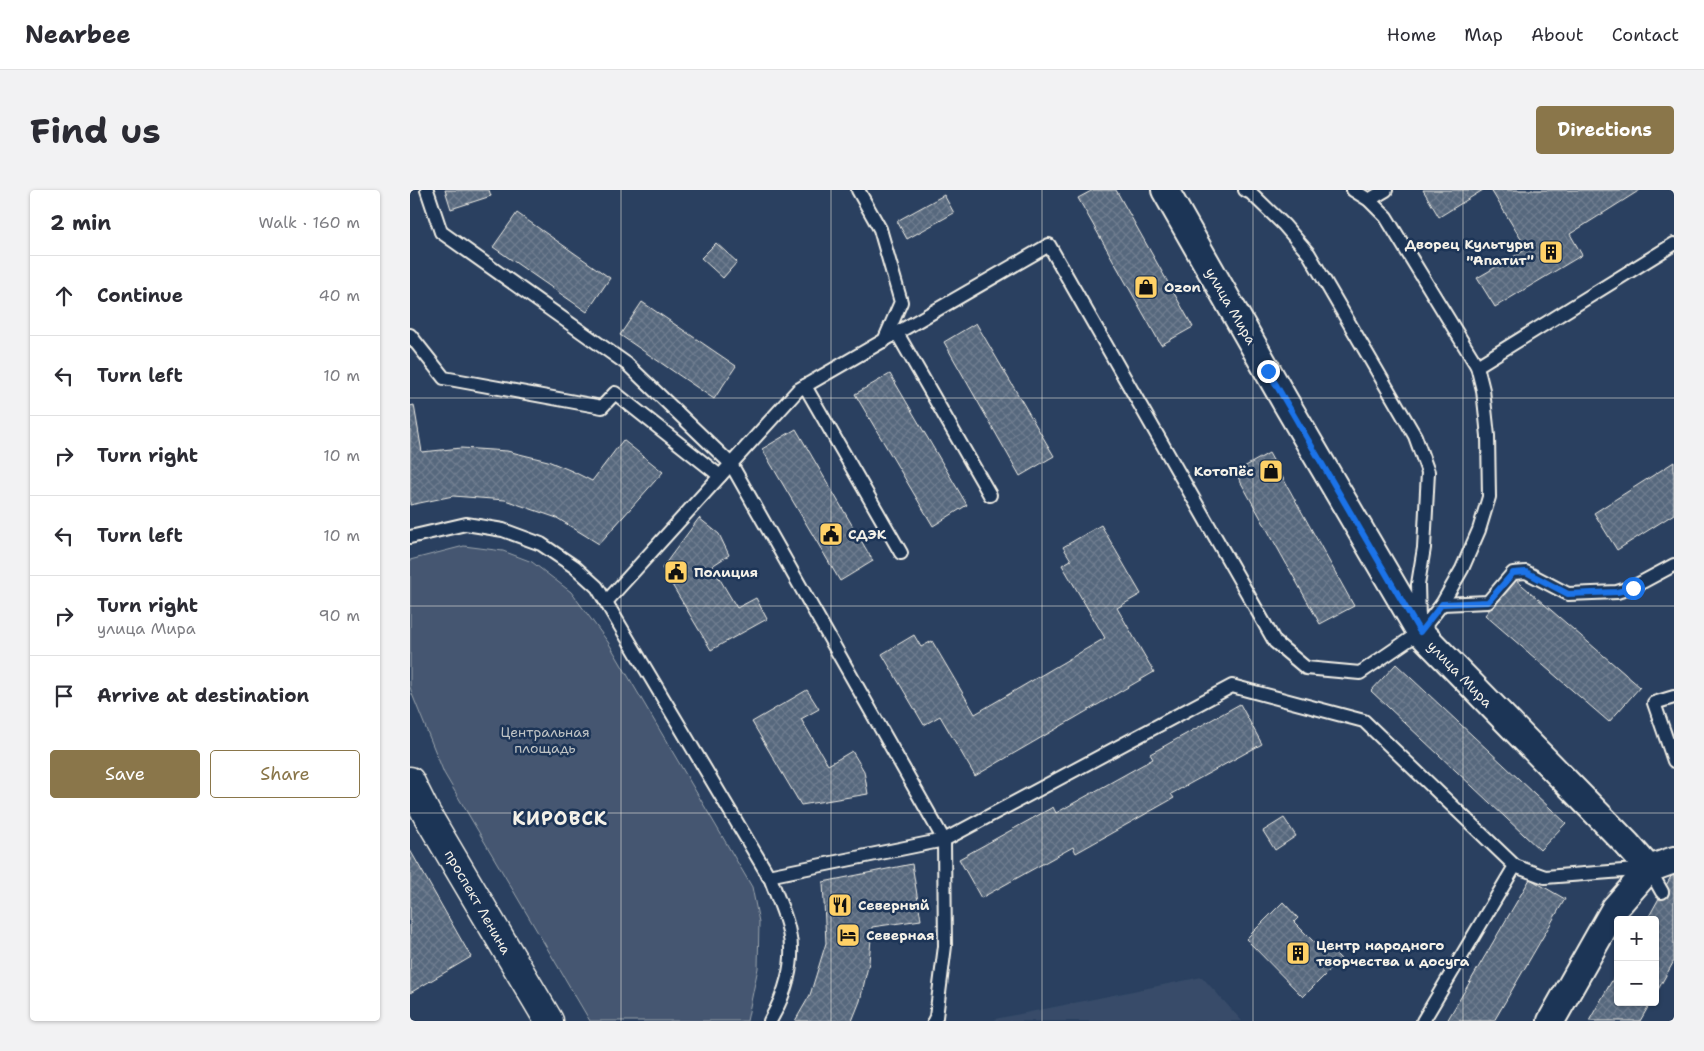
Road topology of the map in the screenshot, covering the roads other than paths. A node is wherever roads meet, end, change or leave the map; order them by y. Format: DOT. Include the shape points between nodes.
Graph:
graph roads {
  1 [pos="426,190"];
  2 [pos="858,190"];
  3 [pos="1165,190"];
  4 [pos="1245,190"];
  5 [pos="1353,190"];
  6 [pos="1386,190"];
  7 [pos="1369,200"];
  8 [pos="1674,244"];
  9 [pos="897,333"];
  10 [pos="410,335"];
  11 [pos="884,341"];
  12 [pos="1477,366"];
  13 [pos="805,386"];
  14 [pos="731,464"];
  15 [pos="720,476"];
  16 [pos="990,495"];
  17 [pos="410,537"];
  18 [pos="901,553"];
  19 [pos="1674,565"];
  20 [pos="606,602"];
  21 [pos="1442,604"];
  22 [pos="1420,632"];
  23 [pos="1674,697"];
  24 [pos="1674,761"];
  25 [pos="410,780"];
  26 [pos="944,840"];
  27 [pos="1674,860"];
  28 [pos="1516,866"];
  29 [pos="1649,869"];
  30 [pos="768,876"];
  31 [pos="1662,892"];
  32 [pos="548,1021"];
  33 [pos="770,1021"];
  34 [pos="934,1021"];
  35 [pos="1423,1021"];
  36 [pos="1551,1021"];
  1 -- 14 [label="lane" via="440,232 627,364"];
  2 -- 11 [label="lane" via="880,229 901,302"];
  3 -- 22 [label="street, улица Мира"];
  4 -- 22 [label="lane" via="1284,225 1309,254 1415,436 1428,472 1424,548 1418,584"];
  5 -- 7 [label="lane"];
  6 -- 7 [label="lane"];
  7 -- 12 [label="lane" via="1386,217"];
  8 -- 12 [label="lane"];
  9 -- 11 [label="lane"];
  9 -- 16 [label="lane"];
  9 -- 22 [label="lane" via="1049,245 1275,642 1306,668 1360,673"];
  10 -- 15 [label="lane" via="444,378 602,407 616,393"];
  11 -- 13 [label="lane"];
  12 -- 21 [label="lane" via="1484,390 1489,497 1462,569"];
  13 -- 14 [label="lane"];
  13 -- 18 [label="lane"];
  14 -- 15 [label="lane"];
  14 -- 26 [label="lane"];
  15 -- 20 [label="lane"];
  17 -- 20 [label="lane" via="466,524 503,530 541,544 575,567 597,587"];
  19 -- 21 [label="lane" via="1633,588 1617,592 1568,594 1526,572 1513,573 1488,602"];
  20 -- 30 [label="lane"];
  21 -- 22 [label="lane"];
  22 -- 29 [label="street, улица Мира"];
  23 -- 24 [label="lane" via="1654,703"];
  25 -- 32 [label="main road, проспект Ленина"];
  26 -- 28 [label="lane" via="1232,686 1364,720"];
  26 -- 30 [label="lane"];
  26 -- 34 [label="lane" via="945,946"];
  27 -- 29 [label="street"];
  28 -- 29 [label="lane" via="1545,876"];
  28 -- 35 [label="lane"];
  29 -- 31 [label="lane"];
  29 -- 36 [label="street" via="1615,908"];
  30 -- 33 [label="lane" via="790,932 791,967"];
}
